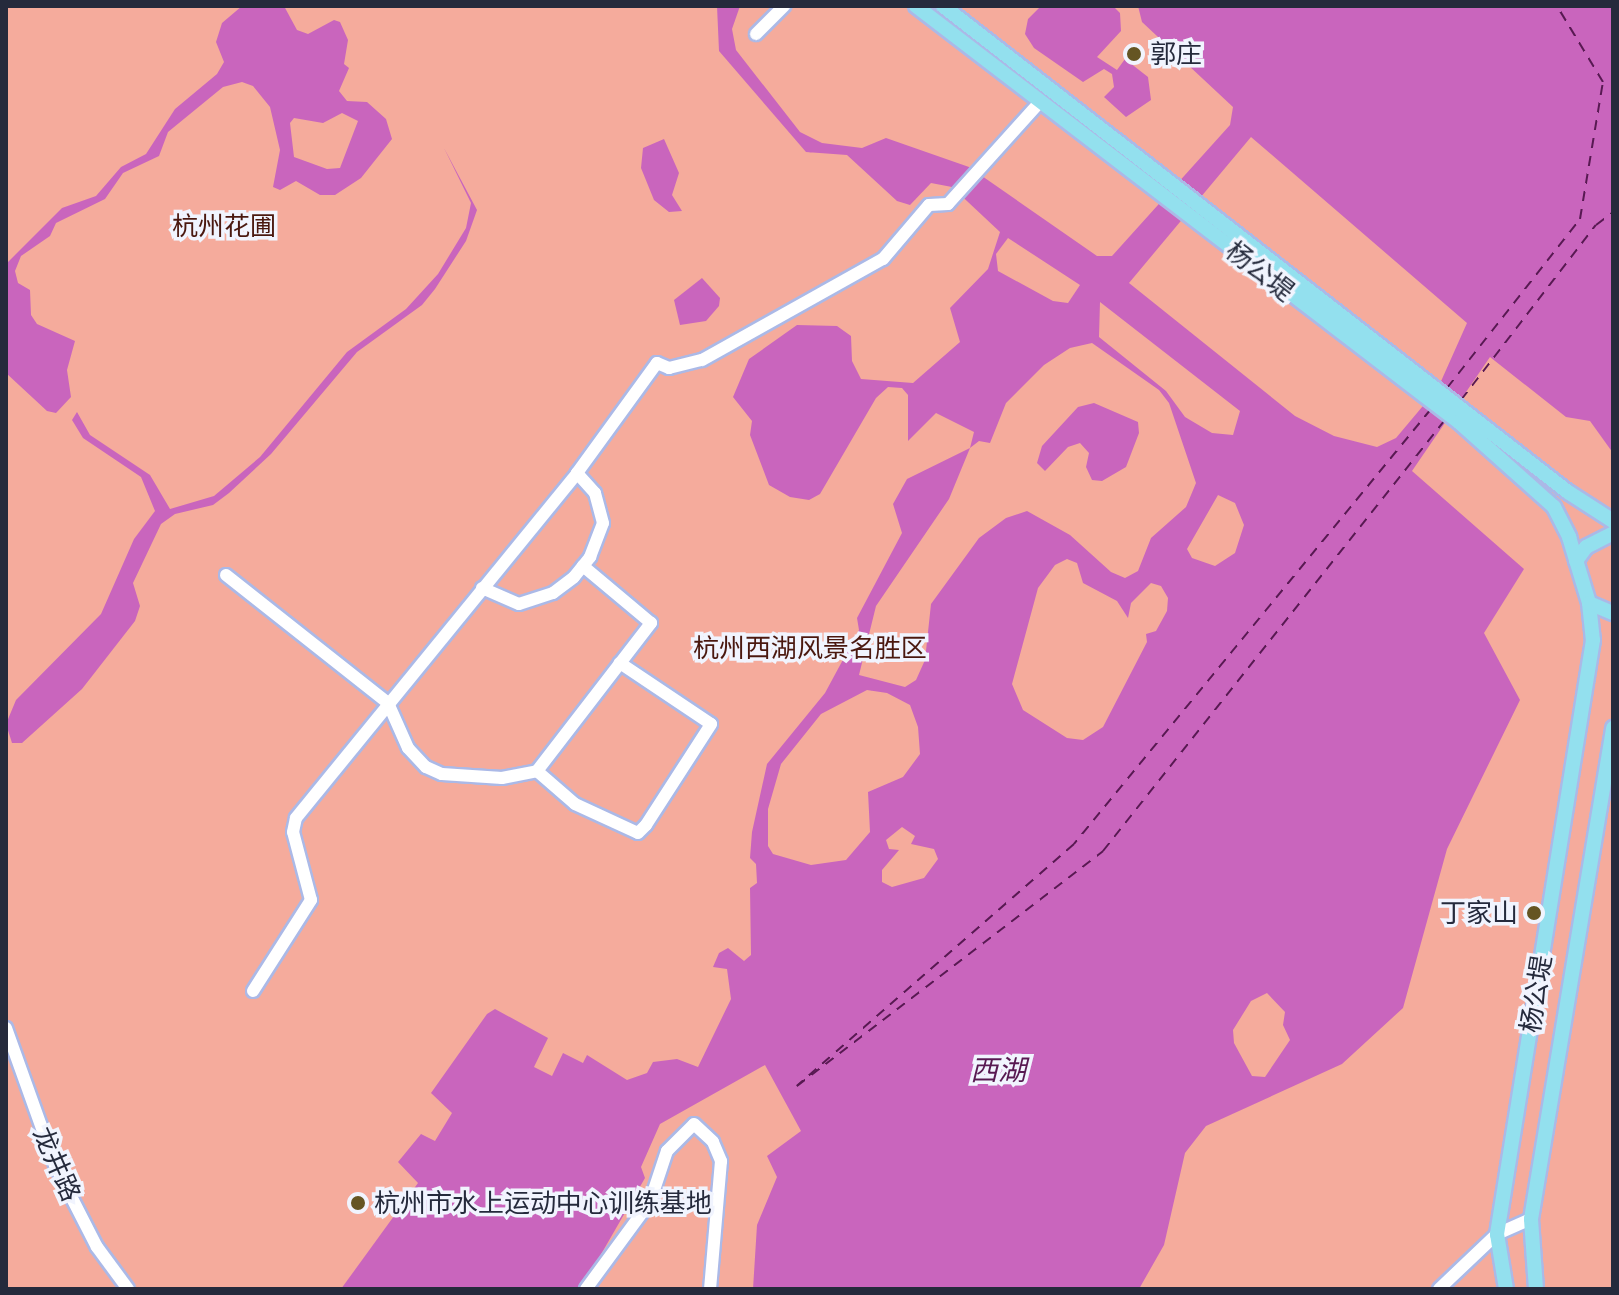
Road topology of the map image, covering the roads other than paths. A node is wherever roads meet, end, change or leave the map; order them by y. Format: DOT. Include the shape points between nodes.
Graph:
graph roads {
  1 [pos="784,6"];
  2 [pos="916,6"];
  3 [pos="943,6"];
  4 [pos="756,34"];
  5 [pos="1040,102"];
  6 [pos="1159,185"];
  7 [pos="1463,418"];
  8 [pos="577,473"];
  9 [pos="1613,521"];
  10 [pos="1613,533"];
  11 [pos="1576,561"];
  12 [pos="583,566"];
  13 [pos="226,575"];
  14 [pos="482,588"];
  15 [pos="1589,603"];
  16 [pos="1613,613"];
  17 [pos="620,663"];
  18 [pos="388,703"];
  19 [pos="1613,728"];
  20 [pos="537,771"];
  21 [pos="253,991"];
  22 [pos="6,1028"];
  23 [pos="1531,1219"];
  24 [pos="1497,1234"];
  25 [pos="128,1289"];
  26 [pos="586,1289"];
  27 [pos="710,1289"];
  28 [pos="1439,1289"];
  29 [pos="1506,1289"];
  30 [pos="1536,1289"];
  1 -- 4 [label="street"];
  2 -- 5 [label="main road, 杨公堤"];
  3 -- 6 [label="main road, 杨公堤"];
  5 -- 6 [label="main road, 杨公堤"];
  5 -- 8 [label="street" via="948,204 929,205 883,259 712,355 687,365 657,363"];
  6 -- 7 [label="main road, 杨公堤"];
  7 -- 9 [label="main road, 杨公堤"];
  7 -- 11 [label="main road, 杨公堤" via="1554,507"];
  8 -- 12 [label="street" via="595,493 603,523"];
  8 -- 14 [label="street"];
  10 -- 11 [label="main road" via="1586,547"];
  11 -- 15 [label="main road, 杨公堤"];
  12 -- 14 [label="street" via="553,593 533,602 505,601"];
  12 -- 17 [label="street" via="651,623"];
  13 -- 18 [label="street"];
  14 -- 18 [label="street"];
  15 -- 16 [label="main road"];
  15 -- 24 [label="main road, 杨公堤" via="1593,640"];
  17 -- 20 [label="street"];
  17 -- 20 [label="street" via="711,724 646,825 638,833 575,804"];
  18 -- 20 [label="street" via="408,748 426,767 481,778"];
  18 -- 21 [label="street" via="296,818 293,832 311,900"];
  19 -- 23 [label="main road, 杨公堤"];
  22 -- 25 [label="street, 龙井路" via="55,1165 97,1247"];
  23 -- 24 [label="street"];
  23 -- 30 [label="main road, 杨公堤"];
  24 -- 28 [label="street"];
  24 -- 29 [label="main road, 杨公堤"];
  26 -- 27 [label="street" via="650,1202 667,1151 694,1124 713,1142 721,1161"];
}
